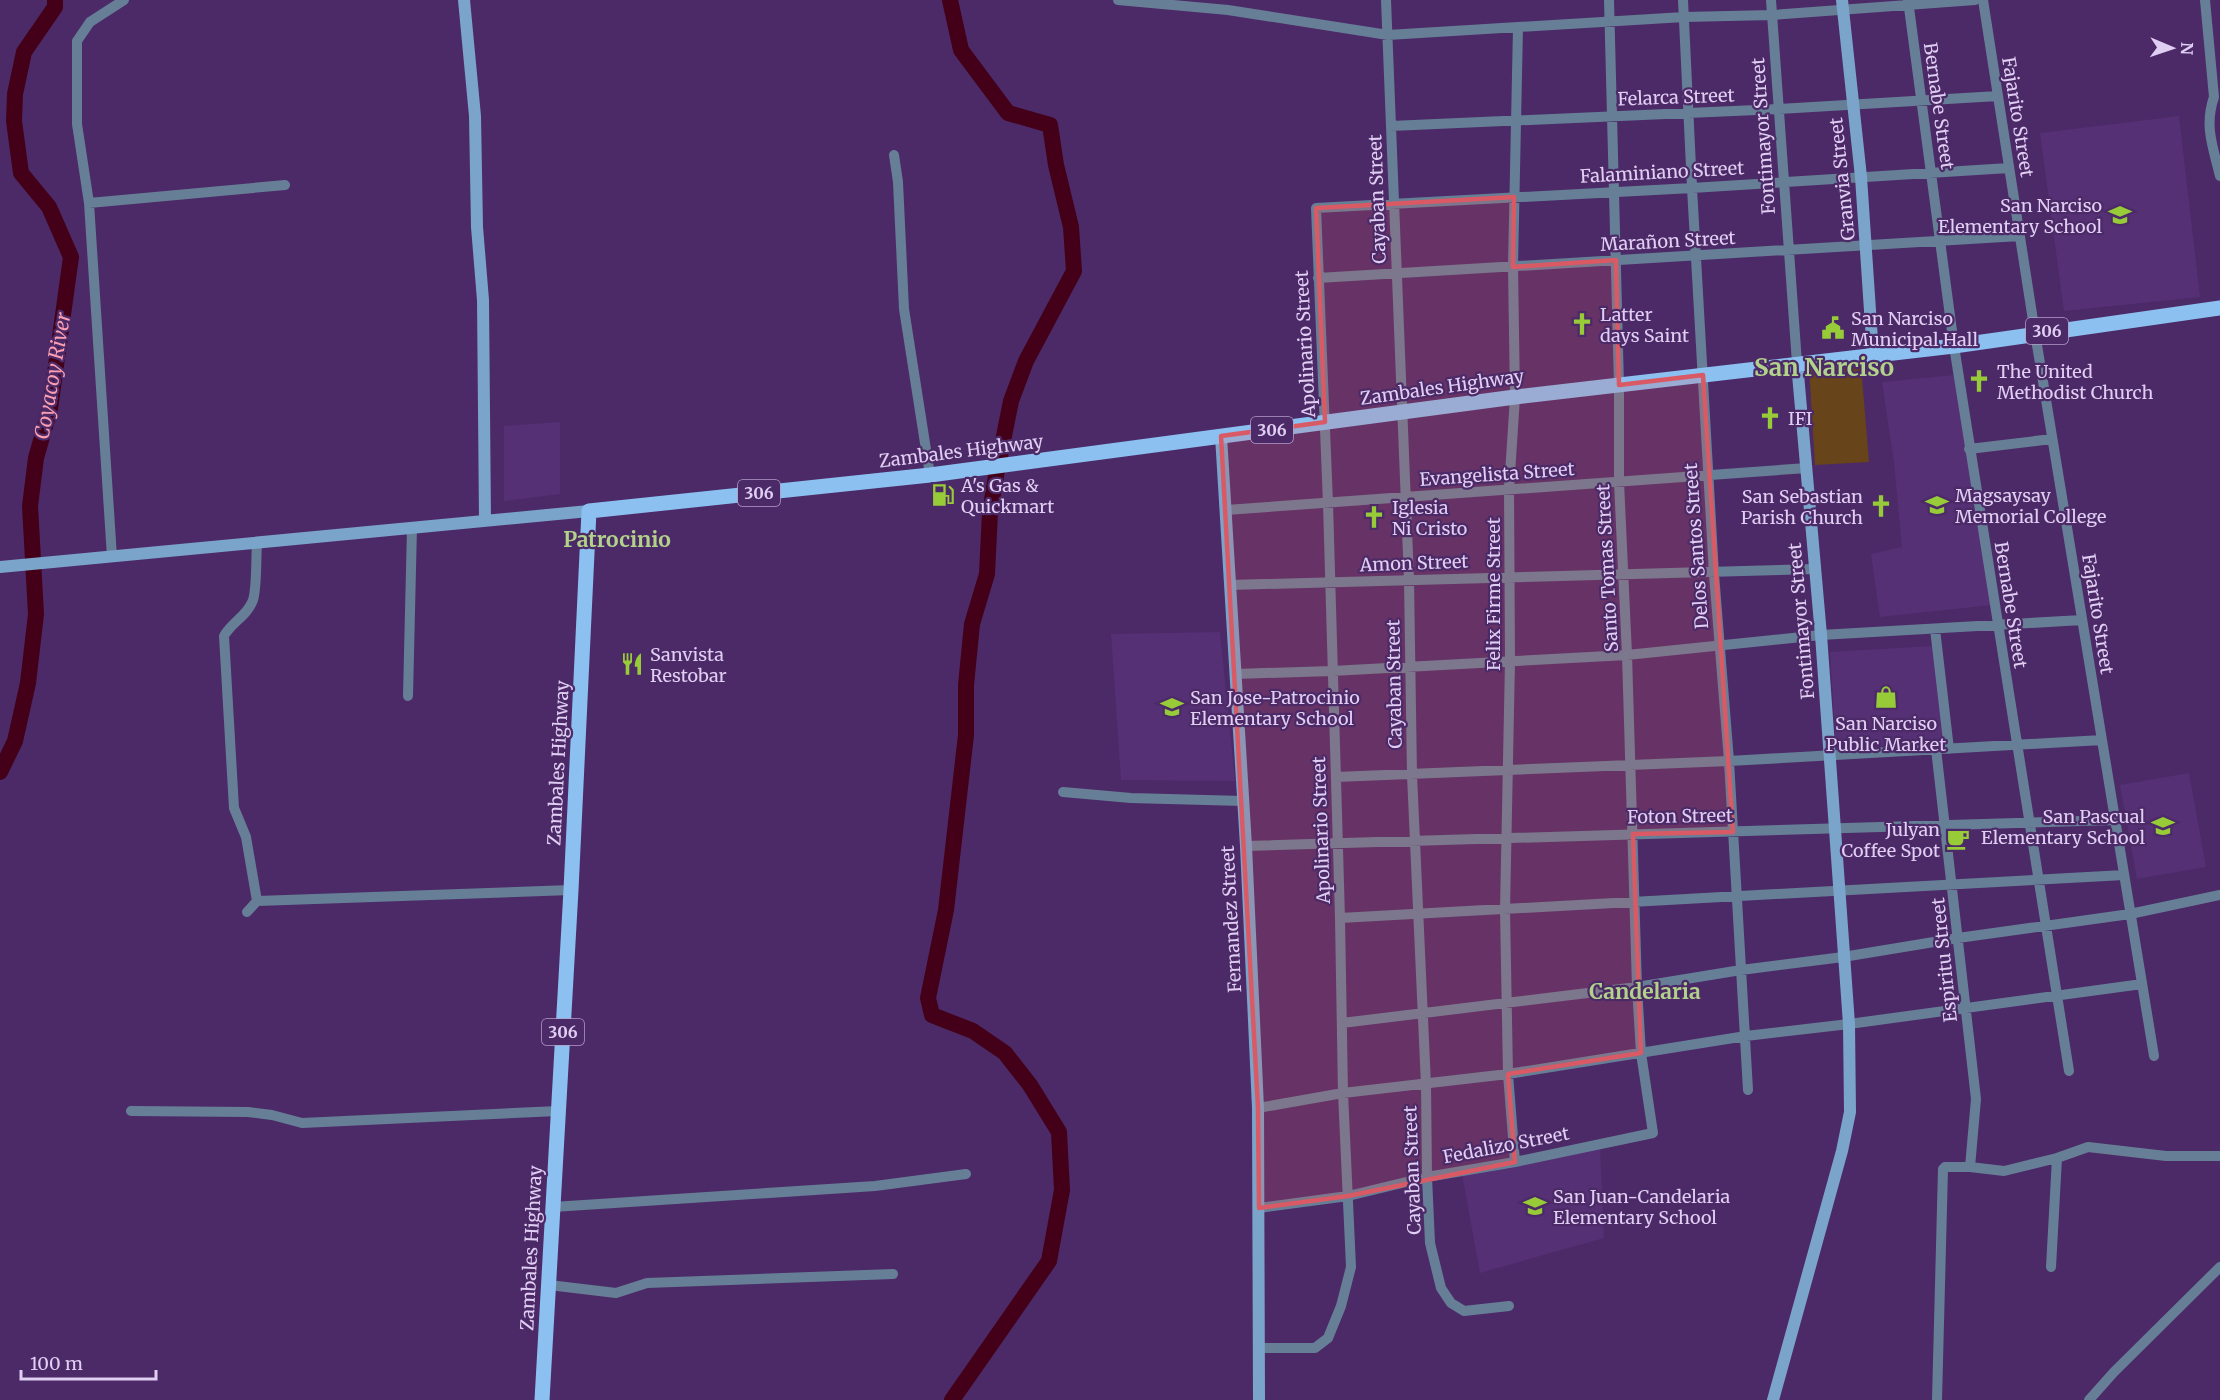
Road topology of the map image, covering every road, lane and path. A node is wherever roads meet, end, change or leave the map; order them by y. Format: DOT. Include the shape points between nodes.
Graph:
graph roads {
  1 [pos="124,0"];
  2 [pos="464,0"];
  3 [pos="1118,0"];
  4 [pos="1386,0"];
  5 [pos="1609,0"];
  6 [pos="1683,0"];
  7 [pos="1771,0"];
  8 [pos="1975,0"];
  9 [pos="1983,0"];
  10 [pos="2205,0"];
  11 [pos="1908,2"];
  12 [pos="1842,5"];
  13 [pos="1772,15"];
  14 [pos="1684,17"];
  15 [pos="1610,21"];
  16 [pos="1518,27"];
  17 [pos="1388,34"];
  18 [pos="1998,96"];
  19 [pos="2217,97"];
  20 [pos="1920,100"];
  21 [pos="1852,103"];
  22 [pos="1779,109"];
  23 [pos="1688,113"];
  24 [pos="1613,115"];
  25 [pos="1516,120"];
  26 [pos="1391,126"];
  27 [pos="894,155"];
  28 [pos="2009,168"];
  29 [pos="1932,173"];
  30 [pos="2220,176"];
  31 [pos="1861,177"];
  32 [pos="1784,182"];
  33 [pos="285,185"];
  34 [pos="1692,188"];
  35 [pos="1614,191"];
  36 [pos="1514,197"];
  37 [pos="88,203"];
  38 [pos="1394,204"];
  39 [pos="1316,208"];
  40 [pos="2020,236"];
  41 [pos="1940,240"];
  42 [pos="1866,245"];
  43 [pos="1789,251"];
  44 [pos="1696,256"];
  45 [pos="1616,260"];
  46 [pos="1513,267"];
  47 [pos="1397,274"];
  48 [pos="1318,278"];
  49 [pos="2220,308"];
  50 [pos="2035,333"];
  51 [pos="1954,346"];
  52 [pos="1873,354"];
  53 [pos="1797,363"];
  54 [pos="1703,375"];
  55 [pos="1619,384"];
  56 [pos="1515,397"];
  57 [pos="1402,412"];
  58 [pos="1325,422"];
  59 [pos="1221,436"];
  60 [pos="2052,439"];
  61 [pos="1969,449"];
  62 [pos="1807,468"];
  63 [pos="930,475"];
  64 [pos="1708,475"];
  65 [pos="1618,482"];
  66 [pos="1509,489"];
  67 [pos="1406,497"];
  68 [pos="1328,503"];
  69 [pos="1226,510"];
  70 [pos="589,511"];
  71 [pos="485,520"];
  72 [pos="412,527"];
  73 [pos="257,543"];
  74 [pos="112,557"];
  75 [pos="5,567"];
  76 [pos="1814,569"];
  77 [pos="1714,573"];
  78 [pos="1623,575"];
  79 [pos="1510,577"];
  80 [pos="1409,580"];
  81 [pos="1330,582"];
  82 [pos="1230,585"];
  83 [pos="2082,620"];
  84 [pos="1998,625"];
  85 [pos="1935,628"];
  86 [pos="1821,635"];
  87 [pos="1719,646"];
  88 [pos="1627,655"];
  89 [pos="1510,661"];
  90 [pos="1409,668"];
  91 [pos="1332,671"];
  92 [pos="1235,674"];
  93 [pos="408,696"];
  94 [pos="2102,740"];
  95 [pos="2017,745"];
  96 [pos="1949,748"];
  97 [pos="1936,749"];
  98 [pos="1830,755"];
  99 [pos="1729,761"];
  100 [pos="1631,765"];
  101 [pos="1508,770"];
  102 [pos="1412,775"];
  103 [pos="1336,777"];
  104 [pos="1063,792"];
  105 [pos="1243,801"];
  106 [pos="2115,820"];
  107 [pos="2029,823"];
  108 [pos="1945,825"];
  109 [pos="1835,828"];
  110 [pos="1733,832"];
  111 [pos="1633,834"];
  112 [pos="1507,837"];
  113 [pos="1415,841"];
  114 [pos="1338,843"];
  115 [pos="1246,846"];
  116 [pos="2124,875"];
  117 [pos="2038,880"];
  118 [pos="1952,884"];
  119 [pos="571,890"];
  120 [pos="1839,890"];
  121 [pos="2220,895"];
  122 [pos="1737,896"];
  123 [pos="257,901"];
  124 [pos="1635,902"];
  125 [pos="1505,910"];
  126 [pos="247,912"];
  127 [pos="1418,914"];
  128 [pos="2130,914"];
  129 [pos="1340,918"];
  130 [pos="2046,926"];
  131 [pos="1958,938"];
  132 [pos="1843,957"];
  133 [pos="1741,970"];
  134 [pos="2142,984"];
  135 [pos="1637,987"];
  136 [pos="2057,996"];
  137 [pos="1505,1004"];
  138 [pos="1966,1008"];
  139 [pos="1423,1014"];
  140 [pos="1342,1023"];
  141 [pos="1849,1024"];
  142 [pos="1746,1036"];
  143 [pos="1641,1053"];
  144 [pos="2154,1056"];
  145 [pos="2069,1071"];
  146 [pos="1508,1074"];
  147 [pos="1426,1085"];
  148 [pos="1748,1090"];
  149 [pos="1342,1094"];
  150 [pos="1258,1107"];
  151 [pos="130,1111"];
  152 [pos="558,1111"];
  153 [pos="1653,1133"];
  154 [pos="2220,1156"];
  155 [pos="2056,1158"];
  156 [pos="1515,1162"];
  157 [pos="1970,1167"];
  158 [pos="966,1174"];
  159 [pos="1426,1177"];
  160 [pos="1348,1197"];
  161 [pos="553,1207"];
  162 [pos="1259,1209"];
  163 [pos="2220,1267"];
  164 [pos="2051,1268"];
  165 [pos="893,1274"];
  166 [pos="549,1285"];
  167 [pos="1509,1306"];
  168 [pos="1260,1348"];
  169 [pos="542,1400"];
  170 [pos="1259,1400"];
  171 [pos="1773,1400"];
  172 [pos="1937,1400"];
  173 [pos="2089,1400"];
  1 -- 37 [label="street" via="90,22 77,41 77,124"];
  2 -- 71 [label="street" via="475,116 483,300"];
  3 -- 17 [label="street" via="1228,10"];
  4 -- 17 [label="street, Cayaban Street"];
  5 -- 15 [label="street, Santo Tomas Street"];
  6 -- 14 [label="street, Delos Santos Street"];
  7 -- 13 [label="street, Fontimayor Street"];
  8 -- 11 [label="street"];
  9 -- 18 [label="street, Fajarito Street"];
  10 -- 19 [label="street"];
  11 -- 12 [label="street"];
  11 -- 20 [label="street, Bernabe Street"];
  12 -- 13 [label="street"];
  12 -- 21 [label="street, Granvia Street"];
  13 -- 14 [label="street"];
  13 -- 22 [label="street, Fontimayor Street"];
  14 -- 15 [label="street"];
  14 -- 23 [label="street, Delos Santos Street"];
  15 -- 16 [label="street"];
  15 -- 24 [label="street, Santo Tomas Street"];
  16 -- 17 [label="street"];
  16 -- 25 [label="street, Felix Firme Street"];
  17 -- 26 [label="street, Cayaban Street"];
  18 -- 20 [label="street, Felarca Street"];
  18 -- 28 [label="street, Fajarito Street"];
  19 -- 30 [label="street" via="2209,112 2208,128"];
  20 -- 21 [label="street, Felarca Street"];
  20 -- 29 [label="street, Bernabe Street"];
  21 -- 22 [label="street, Felarca Street"];
  21 -- 31 [label="street, Granvia Street"];
  22 -- 23 [label="street, Felarca Street"];
  22 -- 32 [label="street, Fontimayor Street"];
  23 -- 24 [label="street, Felarca Street"];
  23 -- 34 [label="street, Delos Santos Street"];
  24 -- 25 [label="street, Felarca Street"];
  24 -- 35 [label="street, Santo Tomas Street"];
  25 -- 26 [label="street, Felarca Street"];
  25 -- 36 [label="street, Felix Firme Street"];
  26 -- 38 [label="street, Cayaban Street"];
  27 -- 63 [label="street" via="904,309"];
  28 -- 29 [label="street, Falaminiano Street"];
  28 -- 40 [label="street, Fajarito Street"];
  29 -- 31 [label="street, Falaminiano Street"];
  29 -- 41 [label="street, Bernabe Street"];
  31 -- 32 [label="street, Falaminiano Street"];
  31 -- 42 [label="street, Granvia Street"];
  32 -- 34 [label="street, Falaminiano Street"];
  32 -- 43 [label="street, Fontimayor Street"];
  33 -- 37 [label="street"];
  34 -- 35 [label="street, Falaminiano Street"];
  34 -- 44 [label="street, Delos Santos Street"];
  35 -- 36 [label="street, Falaminiano Street"];
  35 -- 45 [label="street, Santo Tomas Street"];
  36 -- 38 [label="street, Falaminiano Street"];
  36 -- 46 [label="street, Felix Firme Street"];
  37 -- 74 [label="street"];
  38 -- 39 [label="street, Falaminiano Street"];
  38 -- 47 [label="street, Cayaban Street"];
  39 -- 48 [label="street, Apolinario Street"];
  40 -- 41 [label="street, Marañon Street"];
  40 -- 50 [label="street, Fajarito Street"];
  41 -- 42 [label="street, Marañon Street"];
  41 -- 51 [label="street, Bernabe Street"];
  42 -- 43 [label="street, Marañon Street"];
  42 -- 52 [label="street, Granvia Street"];
  43 -- 44 [label="street, Marañon Street"];
  43 -- 53 [label="street, Fontimayor Street"];
  44 -- 45 [label="street, Marañon Street"];
  44 -- 54 [label="street, Delos Santos Street"];
  45 -- 46 [label="street, Marañon Street"];
  45 -- 55 [label="street, Santo Tomas Street"];
  46 -- 47 [label="street, Marañon Street"];
  46 -- 56 [label="street, Felix Firme Street"];
  47 -- 48 [label="street, Marañon Street"];
  47 -- 57 [label="street, Cayaban Street"];
  48 -- 58 [label="street, Apolinario Street"];
  49 -- 50 [label="main road, Zambales Highway / 306"];
  50 -- 51 [label="main road, Zambales Highway / 306"];
  50 -- 60 [label="street, Fajarito Street"];
  51 -- 52 [label="main road, Zambales Highway / 306"];
  51 -- 61 [label="street, Bernabe Street"];
  52 -- 53 [label="main road, Zambales Highway / 306"];
  53 -- 54 [label="main road, Zambales Highway / 306"];
  53 -- 62 [label="street, Fontimayor Street"];
  54 -- 55 [label="main road, Zambales Highway / 306"];
  54 -- 64 [label="street, Delos Santos Street"];
  55 -- 56 [label="main road, Zambales Highway / 306"];
  55 -- 65 [label="street, Santo Tomas Street"];
  56 -- 57 [label="main road, Zambales Highway / 306"];
  56 -- 66 [label="street, Felix Firme Street"];
  57 -- 58 [label="main road, Zambales Highway / 306"];
  57 -- 67 [label="street, Cayaban Street"];
  58 -- 59 [label="main road, Zambales Highway / 306"];
  58 -- 68 [label="street, Apolinario Street"];
  59 -- 63 [label="main road, Zambales Highway / 306"];
  59 -- 69 [label="street, Fernandez Street"];
  60 -- 61 [label="street"];
  60 -- 83 [label="street, Fajarito Street"];
  61 -- 84 [label="street, Bernabe Street"];
  62 -- 64 [label="street, Evangelista Street"];
  62 -- 76 [label="street, Fontimayor Street"];
  63 -- 70 [label="main road, Zambales Highway / 306"];
  64 -- 65 [label="street, Evangelista Street"];
  64 -- 77 [label="street, Delos Santos Street"];
  65 -- 66 [label="street, Evangelista Street"];
  65 -- 78 [label="street, Santo Tomas Street"];
  66 -- 67 [label="street, Evangelista Street"];
  66 -- 79 [label="street, Felix Firme Street"];
  67 -- 68 [label="street, Evangelista Street"];
  67 -- 80 [label="street, Cayaban Street"];
  68 -- 69 [label="street, Evangelista Street"];
  68 -- 81 [label="street, Apolinario Street"];
  69 -- 82 [label="street, Fernandez Street"];
  70 -- 71 [label="street"];
  70 -- 119 [label="main road, Zambales Highway / 306"];
  71 -- 72 [label="street"];
  72 -- 73 [label="street"];
  72 -- 93 [label="street"];
  73 -- 74 [label="street"];
  73 -- 123 [label="street" via="254,599 224,636 234,808 246,837"];
  74 -- 75 [label="street"];
  76 -- 77 [label="street, Amon Street"];
  76 -- 86 [label="street, Fontimayor Street"];
  77 -- 78 [label="street, Amon Street"];
  77 -- 87 [label="street, Delos Santos Street"];
  78 -- 79 [label="street, Amon Street"];
  78 -- 88 [label="street, Santo Tomas Street"];
  79 -- 80 [label="street, Amon Street"];
  79 -- 89 [label="street, Felix Firme Street"];
  80 -- 81 [label="street, Amon Street"];
  80 -- 90 [label="street, Cayaban Street"];
  81 -- 82 [label="street, Amon Street"];
  81 -- 91 [label="street, Apolinario Street"];
  82 -- 92 [label="street, Fernandez Street"];
  83 -- 84 [label="street"];
  83 -- 94 [label="street, Fajarito Street"];
  84 -- 85 [label="street"];
  84 -- 95 [label="street, Bernabe Street"];
  85 -- 86 [label="street"];
  85 -- 96 [label="street"];
  86 -- 87 [label="street"];
  86 -- 98 [label="street, Fontimayor Street"];
  87 -- 88 [label="street"];
  87 -- 99 [label="street, Delos Santos Street"];
  88 -- 89 [label="street"];
  88 -- 100 [label="street, Santo Tomas Street"];
  89 -- 90 [label="street"];
  89 -- 101 [label="street, Felix Firme Street"];
  90 -- 91 [label="street"];
  90 -- 102 [label="street, Cayaban Street"];
  91 -- 92 [label="street"];
  91 -- 103 [label="street, Apolinario Street"];
  92 -- 105 [label="street, Fernandez Street"];
  94 -- 95 [label="street"];
  94 -- 106 [label="street, Fajarito Street"];
  95 -- 96 [label="street"];
  95 -- 107 [label="street, Bernabe Street"];
  96 -- 97 [label="street"];
  97 -- 98 [label="street"];
  97 -- 108 [label="street, Espiritu Street"];
  98 -- 99 [label="street"];
  98 -- 109 [label="street, Fontimayor Street"];
  99 -- 100 [label="street"];
  99 -- 110 [label="street, Delos Santos Street"];
  100 -- 101 [label="street"];
  100 -- 111 [label="street, Santo Tomas Street"];
  101 -- 102 [label="street"];
  101 -- 112 [label="street, Felix Firme Street"];
  102 -- 103 [label="street"];
  102 -- 113 [label="street, Cayaban Street"];
  103 -- 114 [label="street, Apolinario Street"];
  104 -- 105 [label="street"];
  105 -- 115 [label="street, Fernandez Street"];
  106 -- 107 [label="street, Foton Street"];
  106 -- 116 [label="street, Fajarito Street"];
  107 -- 108 [label="street, Foton Street"];
  107 -- 117 [label="street, Bernabe Street"];
  108 -- 109 [label="street, Foton Street"];
  108 -- 118 [label="street, Espiritu Street"];
  109 -- 110 [label="street, Foton Street"];
  109 -- 120 [label="street, Fontimayor Street"];
  110 -- 111 [label="street, Foton Street"];
  110 -- 122 [label="street, Delos Santos Street"];
  111 -- 112 [label="street, Foton Street"];
  111 -- 124 [label="street, Santo Tomas Street"];
  112 -- 113 [label="street, Foton Street"];
  112 -- 125 [label="street, Felix Firme Street"];
  113 -- 114 [label="street, Foton Street"];
  113 -- 127 [label="street, Cayaban Street"];
  114 -- 115 [label="street, Foton Street"];
  114 -- 129 [label="street, Apolinario Street"];
  115 -- 150 [label="street, Fernandez Street"];
  116 -- 117 [label="street"];
  116 -- 128 [label="street, Fajarito Street"];
  117 -- 118 [label="street"];
  117 -- 130 [label="street, Bernabe Street"];
  118 -- 120 [label="street"];
  118 -- 131 [label="street, Espiritu Street"];
  119 -- 123 [label="street"];
  119 -- 152 [label="main road, Zambales Highway / 306"];
  120 -- 122 [label="street"];
  120 -- 132 [label="street, Fontimayor Street"];
  121 -- 128 [label="street"];
  122 -- 124 [label="street"];
  122 -- 133 [label="street, Delos Santos Street"];
  123 -- 126 [label="street"];
  124 -- 125 [label="street"];
  124 -- 135 [label="street, Santo Tomas Street"];
  125 -- 127 [label="street"];
  125 -- 137 [label="street, Felix Firme Street"];
  127 -- 129 [label="street"];
  127 -- 139 [label="street, Cayaban Street"];
  128 -- 130 [label="street"];
  128 -- 134 [label="street, Fajarito Street"];
  129 -- 140 [label="street, Apolinario Street"];
  130 -- 131 [label="street"];
  130 -- 136 [label="street, Bernabe Street"];
  131 -- 132 [label="street"];
  131 -- 138 [label="street, Espiritu Street"];
  132 -- 133 [label="street"];
  132 -- 141 [label="street, Fontimayor Street"];
  133 -- 135 [label="street"];
  133 -- 142 [label="street, Delos Santos Street"];
  134 -- 136 [label="street"];
  134 -- 144 [label="street, Fajarito Street"];
  135 -- 137 [label="street"];
  135 -- 143 [label="street, Santo Tomas Street"];
  136 -- 138 [label="street"];
  136 -- 145 [label="street, Bernabe Street"];
  137 -- 139 [label="street"];
  137 -- 146 [label="street, Felix Firme Street"];
  138 -- 141 [label="street"];
  138 -- 157 [label="street, Espiritu Street" via="1976,1099"];
  139 -- 140 [label="street"];
  139 -- 147 [label="street, Cayaban Street"];
  140 -- 149 [label="street, Apolinario Street"];
  141 -- 142 [label="street"];
  141 -- 171 [label="street, Fontimayor Street" via="1850,1112"];
  142 -- 143 [label="street"];
  142 -- 148 [label="street, Delos Santos Street"];
  143 -- 146 [label="street"];
  143 -- 153 [label="street, Santo Tomas Street"];
  146 -- 147 [label="street"];
  146 -- 156 [label="street, Felix Firme Street"];
  147 -- 149 [label="street"];
  147 -- 159 [label="street, Cayaban Street"];
  149 -- 150 [label="street"];
  149 -- 160 [label="street, Apolinario Street"];
  150 -- 162 [label="street, Fernandez Street"];
  151 -- 152 [label="street" via="248,1112 302,1123"];
  152 -- 161 [label="main road, Zambales Highway / 306"];
  153 -- 156 [label="street, Fedalizo Street"];
  154 -- 155 [label="street" via="2166,1156 2088,1147"];
  155 -- 157 [label="street" via="2004,1171"];
  155 -- 164 [label="street"];
  156 -- 159 [label="street, Fedalizo Street"];
  157 -- 172 [label="street" via="1943,1169"];
  158 -- 161 [label="street" via="875,1186"];
  159 -- 160 [label="street, Fedalizo Street"];
  159 -- 167 [label="street, Cayaban Street" via="1432,1255 1451,1303 1464,1311"];
  160 -- 162 [label="street, Fedalizo Street"];
  160 -- 168 [label="street, Apolinario Street" via="1351,1267 1328,1338 1315,1348"];
  161 -- 166 [label="main road, Zambales Highway / 306"];
  162 -- 168 [label="street, Fernandez Street"];
  163 -- 173 [label="street"];
  165 -- 166 [label="street" via="647,1283 616,1293"];
  166 -- 169 [label="main road, Zambales Highway / 306"];
  168 -- 170 [label="street, Fernandez Street"];
}
